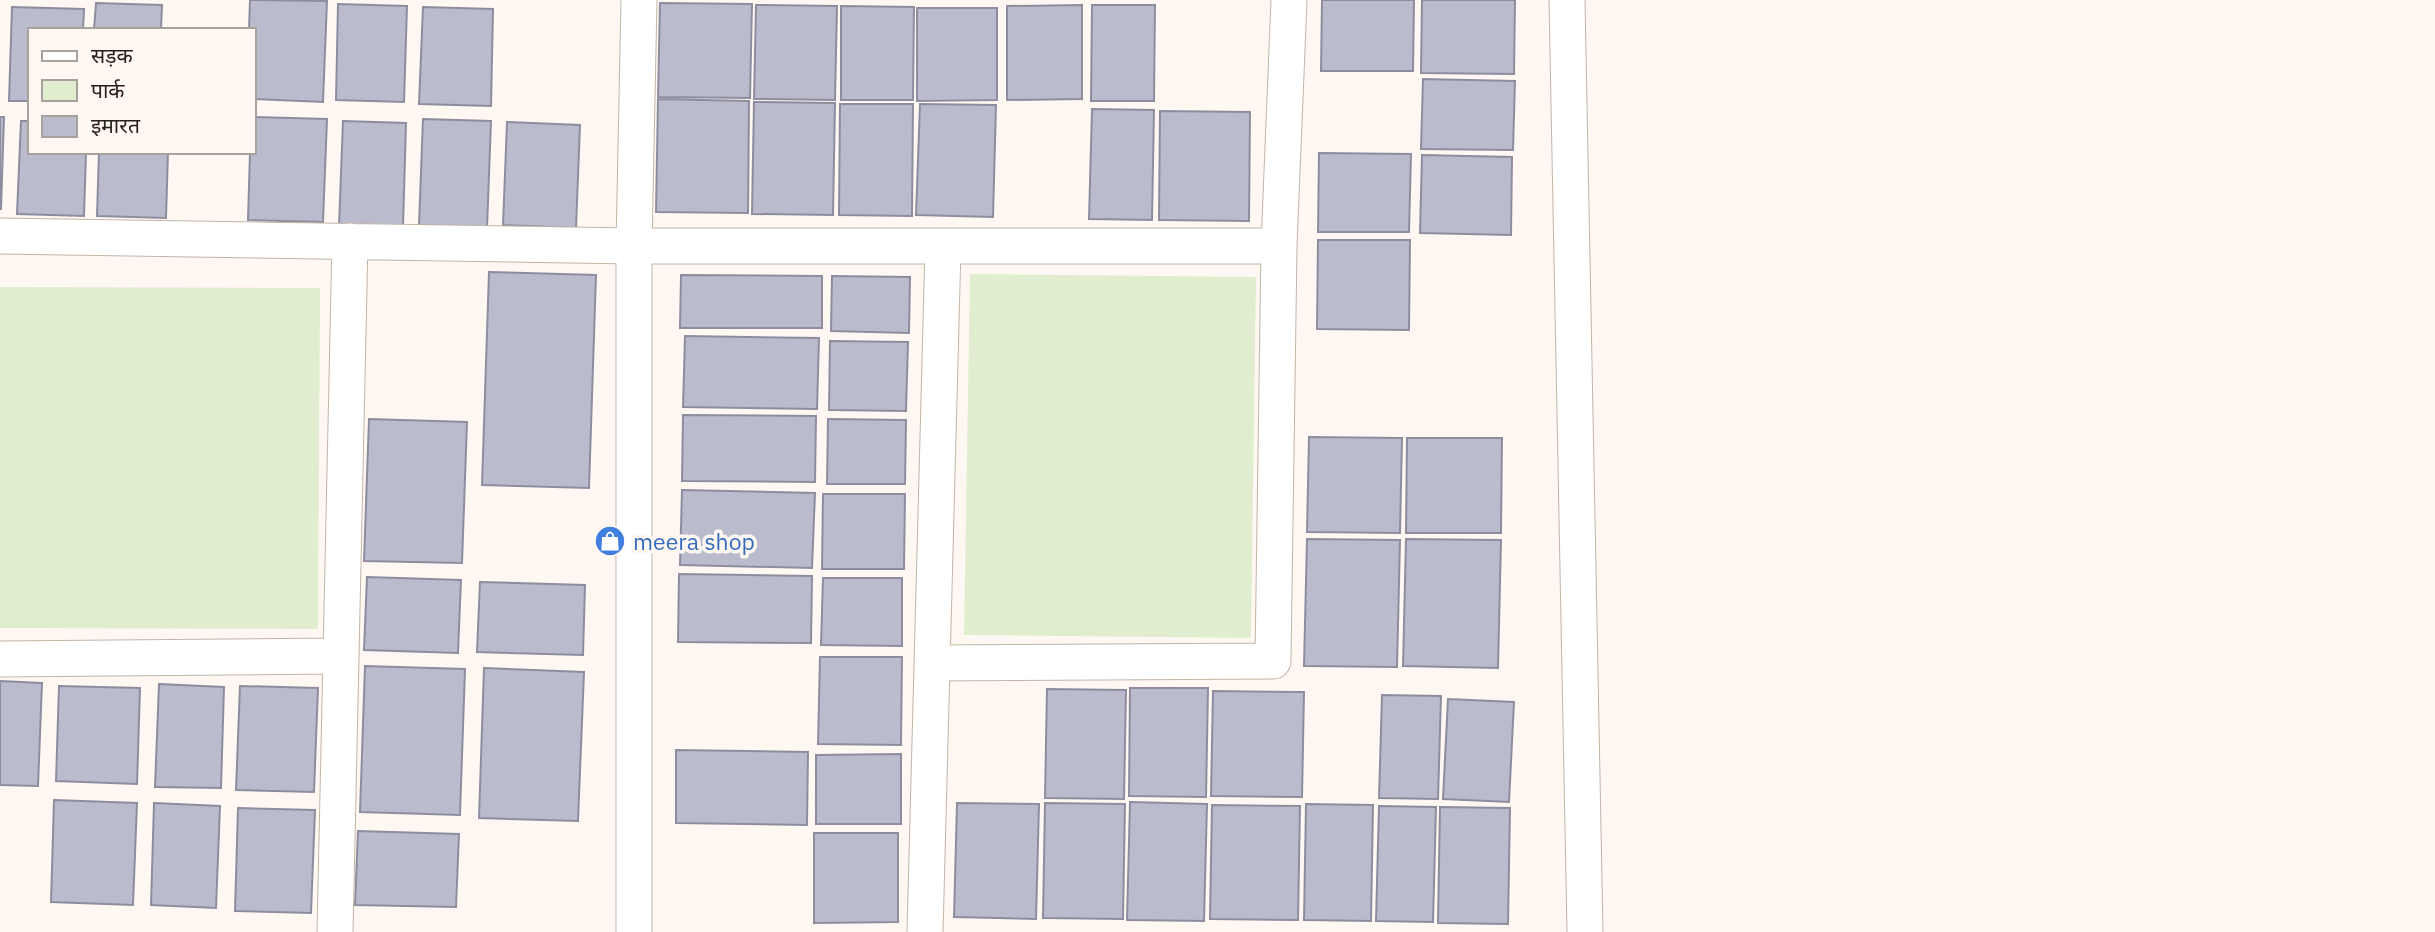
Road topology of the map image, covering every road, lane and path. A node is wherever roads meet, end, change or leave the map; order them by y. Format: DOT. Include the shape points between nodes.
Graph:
graph roads {
  1 [pos="639,0"];
  2 [pos="1289,0"];
  3 [pos="1567,0"];
  4 [pos="0,236"];
  5 [pos="350,241"];
  6 [pos="634,246"];
  7 [pos="1279,246"];
  8 [pos="943,247"];
  9 [pos="341,656"];
  10 [pos="0,659"];
  11 [pos="932,663"];
  12 [pos="335,932"];
  13 [pos="634,932"];
  14 [pos="925,932"];
  15 [pos="1585,932"];
  1 -- 6 [label="street"];
  2 -- 7 [label="street"];
  3 -- 15 [label="street"];
  4 -- 5 [label="street"];
  5 -- 6 [label="street"];
  5 -- 9 [label="street"];
  6 -- 8 [label="street"];
  6 -- 13 [label="street"];
  7 -- 8 [label="street"];
  7 -- 11 [label="street" via="1273,660"];
  8 -- 11 [label="street"];
  9 -- 10 [label="street"];
  9 -- 12 [label="street"];
  11 -- 14 [label="street"];
}
